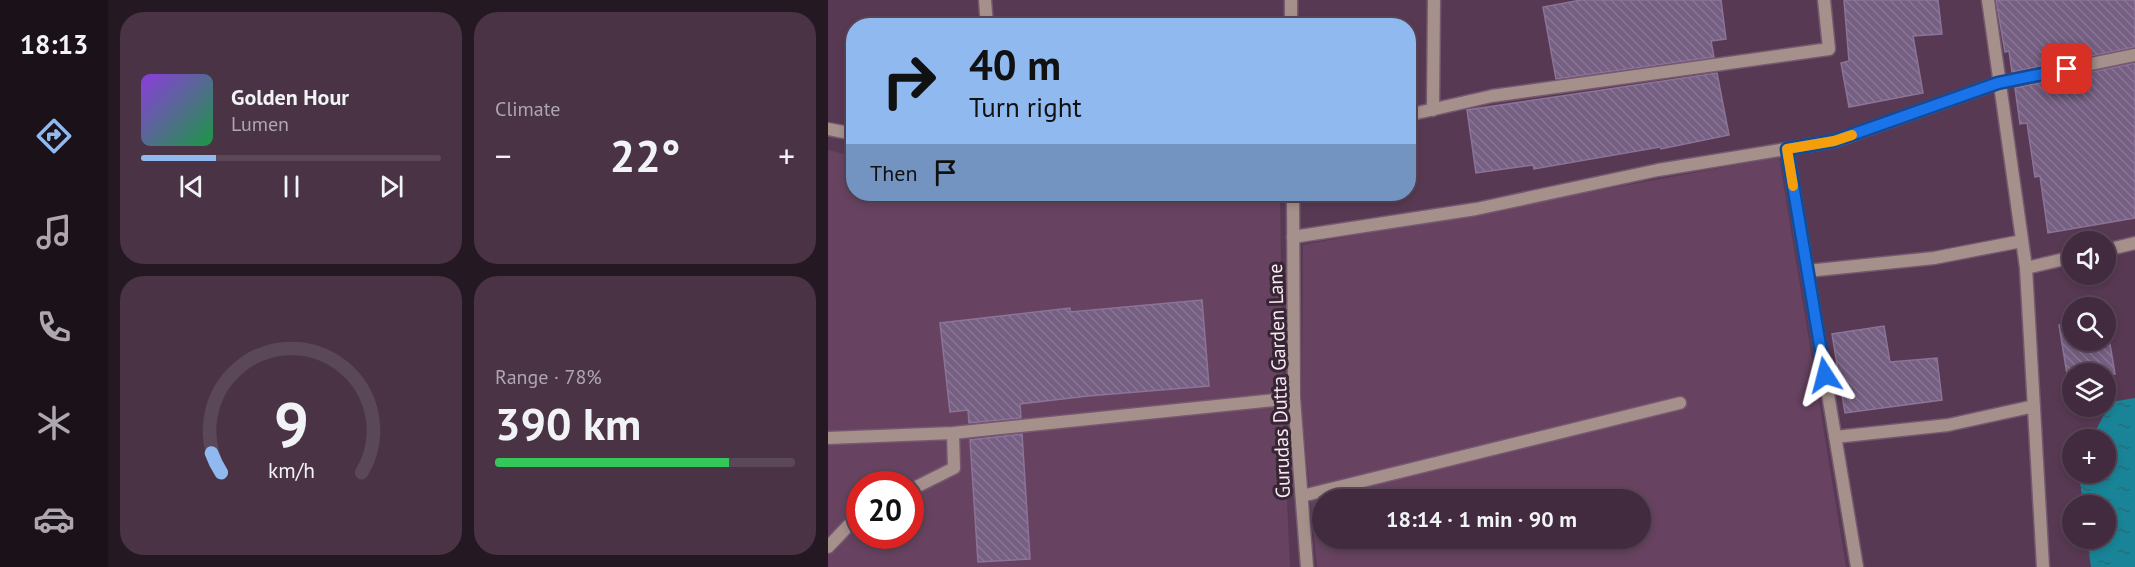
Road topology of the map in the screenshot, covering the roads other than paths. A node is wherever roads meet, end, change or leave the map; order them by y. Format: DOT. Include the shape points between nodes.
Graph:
graph roads {
  1 [pos="985,0"];
  2 [pos="1291,0"];
  3 [pos="1434,0"];
  4 [pos="1824,0"];
  5 [pos="1988,0"];
  6 [pos="986,18"];
  7 [pos="1291,18"];
  8 [pos="2135,55"];
  9 [pos="1998,83"];
  10 [pos="1433,110"];
  11 [pos="1416,114"];
  12 [pos="828,129"];
  13 [pos="846,132"];
  14 [pos="1787,149"];
  15 [pos="1293,201"];
  16 [pos="1293,237"];
  17 [pos="2022,242"];
  18 [pos="2135,243"];
  19 [pos="2116,248"];
  20 [pos="2062,260"];
  21 [pos="2026,268"];
  22 [pos="1808,271"];
  23 [pos="1294,398"];
  24 [pos="1680,403"];
  25 [pos="2034,406"];
  26 [pos="952,433"];
  27 [pos="1835,437"];
  28 [pos="828,438"];
  29 [pos="924,483"];
  30 [pos="1302,496"];
  31 [pos="846,528"];
  32 [pos="828,547"];
  33 [pos="1307,567"];
  34 [pos="1857,567"];
  35 [pos="2043,567"];
  1 -- 6 [label="street"];
  2 -- 7 [label="street"];
  3 -- 10 [label="street"];
  4 -- 10 [label="street" via="1829,49 1492,96"];
  5 -- 9 [label="street"];
  8 -- 9 [label="street"];
  9 -- 14 [label="street" via="1834,141"];
  9 -- 17 [label="street"];
  10 -- 11 [label="street"];
  12 -- 13 [label="street"];
  14 -- 16 [label="street" via="1658,170 1476,208"];
  14 -- 22 [label="street"];
  15 -- 16 [label="street, Gurudas Dutta Garden Lane"];
  16 -- 23 [label="street, Gurudas Dutta Garden Lane"];
  17 -- 21 [label="street"];
  17 -- 22 [label="street" via="1934,258"];
  18 -- 19 [label="street"];
  20 -- 21 [label="street"];
  21 -- 25 [label="street"];
  22 -- 27 [label="street"];
  23 -- 26 [label="street"];
  23 -- 30 [label="street, Gurudas Dutta Garden Lane"];
  24 -- 30 [label="street"];
  25 -- 27 [label="street" via="1948,425"];
  25 -- 35 [label="street"];
  26 -- 28 [label="street"];
  26 -- 29 [label="street" via="954,468"];
  27 -- 34 [label="street"];
  30 -- 33 [label="street, Gurudas Dutta Garden Lane"];
  31 -- 32 [label="street"];
}
